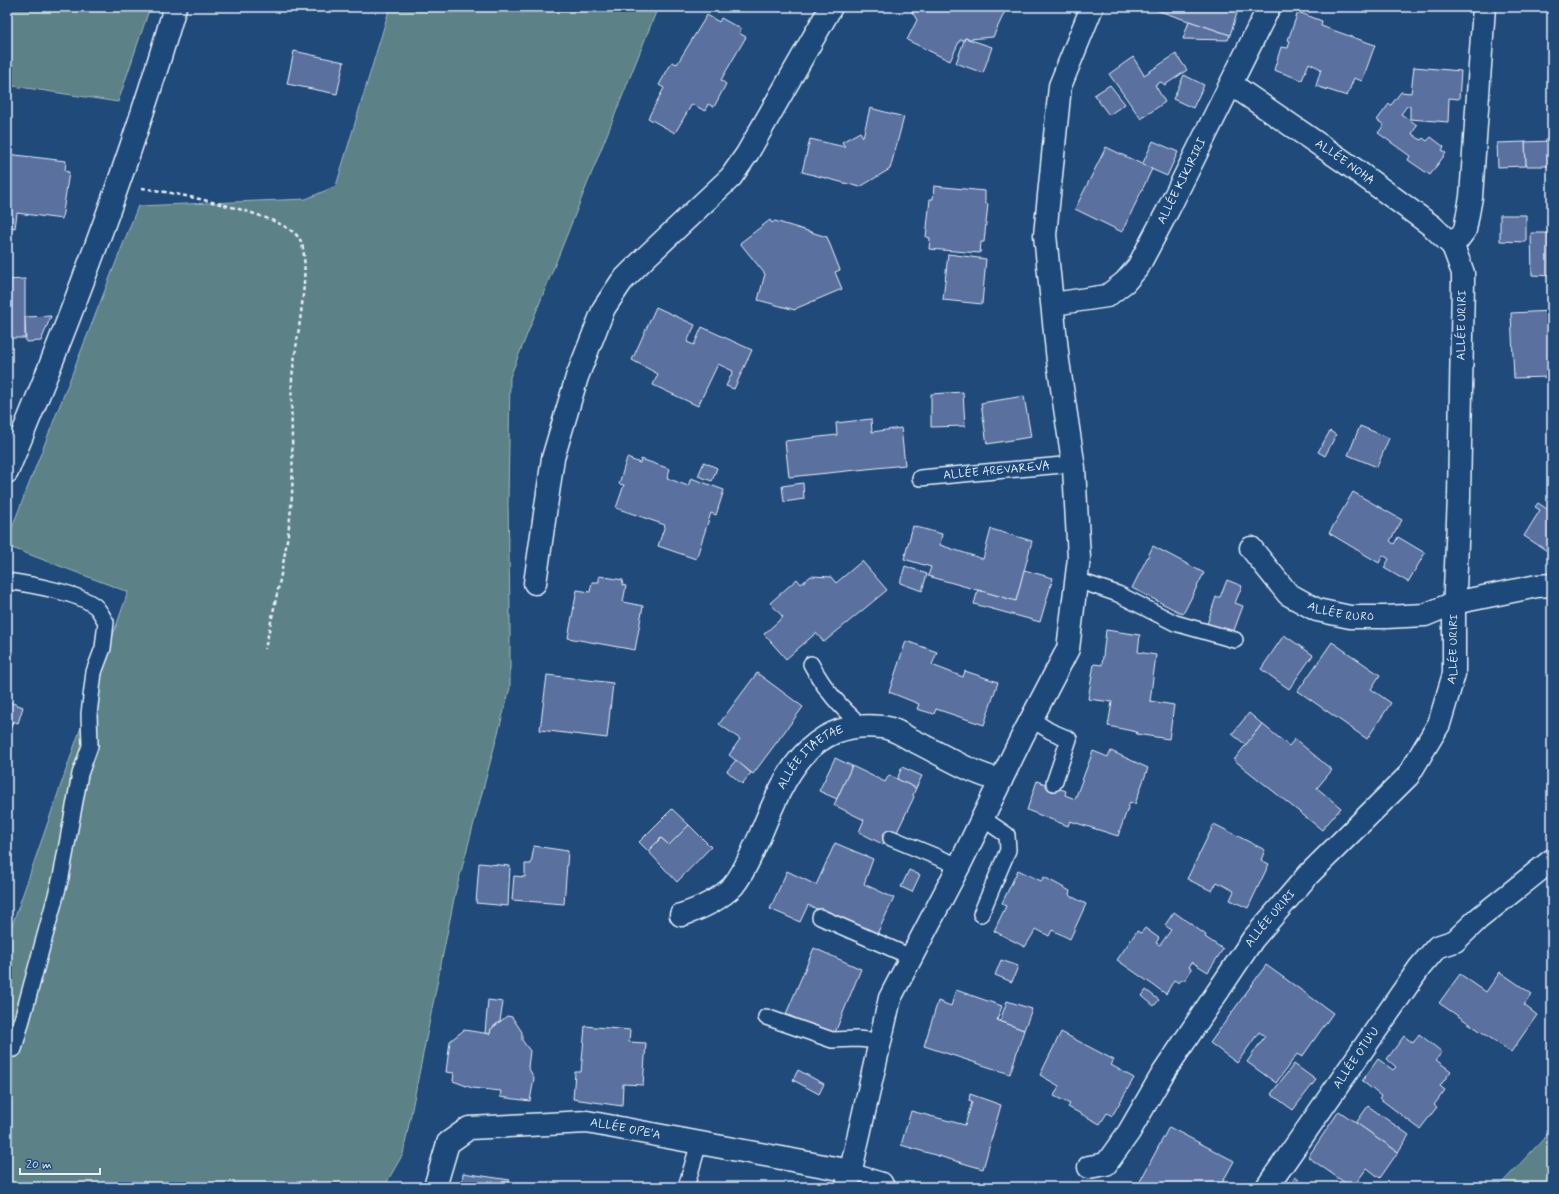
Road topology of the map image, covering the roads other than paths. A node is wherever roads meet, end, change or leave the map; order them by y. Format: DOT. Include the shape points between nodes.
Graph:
graph roads {
  1 [pos="174,7"];
  2 [pos="831,7"];
  3 [pos="1092,7"];
  4 [pos="1269,7"];
  5 [pos="1484,7"];
  6 [pos="1231,84"];
  7 [pos="1453,246"];
  8 [pos="1052,304"];
  9 [pos="1073,464"];
  10 [pos="7,472"];
  11 [pos="920,478"];
  12 [pos="1251,548"];
  13 [pos="1077,580"];
  14 [pos="7,581"];
  15 [pos="535,583"];
  16 [pos="1552,584"];
  17 [pos="1454,603"];
  18 [pos="1235,640"];
  19 [pos="811,664"];
  20 [pos="1032,719"];
  21 [pos="862,726"];
  22 [pos="1001,780"];
  23 [pos="1054,783"];
  24 [pos="982,818"];
  25 [pos="891,838"];
  26 [pos="1552,860"];
  27 [pos="959,866"];
  28 [pos="981,914"];
  29 [pos="681,916"];
  30 [pos="820,917"];
  31 [pos="911,957"];
  32 [pos="766,1017"];
  33 [pos="880,1041"];
  34 [pos="14,1049"];
  35 [pos="699,1143"];
  36 [pos="1089,1167"];
  37 [pos="849,1179"];
  38 [pos="435,1187"];
  39 [pos="686,1187"];
  40 [pos="887,1187"];
  41 [pos="1267,1187"];
  1 -- 10 [label="street" via="119,183 69,318"];
  2 -- 15 [label="street" via="747,154 731,177 622,281 604,308 578,377 554,458"];
  3 -- 8 [label="street" via="1060,86 1046,235"];
  4 -- 6 [label="street, ALLÉE KIKIRIRI"];
  5 -- 7 [label="street" via="1471,197 1464,230"];
  6 -- 7 [label="street, ALLÉE NOHA" via="1346,163 1432,226"];
  6 -- 8 [label="street, ALLÉE KIKIRIRI" via="1138,267 1108,296"];
  7 -- 17 [label="street, ALLÉE URIRI" via="1463,273 1459,497"];
  8 -- 9 [label="street"];
  9 -- 11 [label="lane, ALLÉE AREVAREVA"];
  9 -- 13 [label="street" via="1079,558"];
  12 -- 17 [label="street, ALLÉE RURO" via="1288,594 1317,610 1350,617 1386,617 1424,615"];
  13 -- 18 [label="lane" via="1118,594 1175,623"];
  13 -- 20 [label="street" via="1068,649"];
  14 -- 34 [label="lane" via="70,594 96,606 106,622 103,648 94,672 89,714 90,746 80,774 61,876"];
  16 -- 17 [label="street, ALLÉE RURO"];
  17 -- 36 [label="street, ALLÉE URIRI" via="1454,674 1438,724 1408,776 1308,874 1253,939 1106,1164"];
  19 -- 21 [label="lane" via="840,707"];
  20 -- 22 [label="street"];
  20 -- 23 [label="lane" via="1069,739"];
  21 -- 22 [label="street, ALLÉE ITAETAE" via="884,727 899,732 977,772"];
  21 -- 29 [label="street, ALLÉE ITAETAE" via="829,735 798,759 778,793 747,864 732,886 707,906"];
  22 -- 24 [label="street"];
  24 -- 27 [label="street"];
  24 -- 28 [label="lane" via="1007,835 1008,850"];
  25 -- 27 [label="lane"];
  26 -- 41 [label="street, ALLÉE OTU'U" via="1478,919 1456,941 1437,947 1420,967"];
  27 -- 31 [label="street"];
  30 -- 31 [label="lane"];
  31 -- 33 [label="street" via="890,998"];
  32 -- 33 [label="lane" via="832,1040"];
  33 -- 37 [label="street"];
  35 -- 37 [label="street, ALLÉE OPE'A"];
  35 -- 38 [label="street, ALLÉE OPE'A" via="587,1122 469,1128 448,1143"];
  35 -- 39 [label="lane"];
  37 -- 40 [label="lane" via="884,1181"];
}
